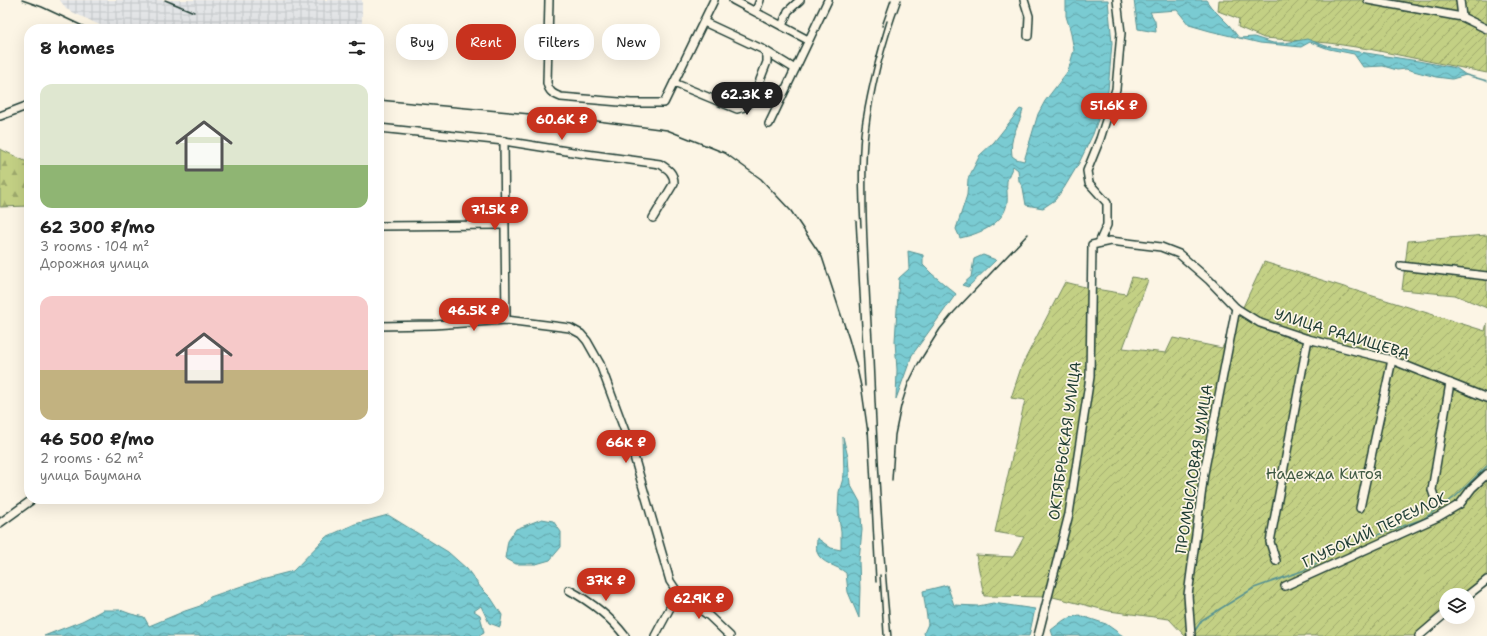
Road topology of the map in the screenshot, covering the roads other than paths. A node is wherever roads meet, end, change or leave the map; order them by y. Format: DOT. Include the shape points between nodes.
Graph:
graph roads {
  1 [pos="549,0"];
  2 [pos="714,0"];
  3 [pos="733,0"];
  4 [pos="760,0"];
  5 [pos="800,0"];
  6 [pos="828,0"];
  7 [pos="1024,0"];
  8 [pos="1117,0"];
  9 [pos="1368,0"];
  10 [pos="1460,0"];
  11 [pos="756,11"];
  12 [pos="1462,17"];
  13 [pos="704,22"];
  14 [pos="782,26"];
  15 [pos="1487,29"];
  16 [pos="1028,36"];
  17 [pos="808,40"];
  18 [pos="764,50"];
  19 [pos="795,69"];
  20 [pos="674,82"];
  21 [pos="24,107"];
  22 [pos="0,116"];
  23 [pos="769,124"];
  24 [pos="384,129"];
  25 [pos="504,141"];
  26 [pos="653,218"];
  27 [pos="504,225"];
  28 [pos="384,226"];
  29 [pos="1096,244"];
  30 [pos="1401,266"];
  31 [pos="1487,276"];
  32 [pos="1236,308"];
  33 [pos="506,320"];
  34 [pos="384,326"];
  35 [pos="1308,339"];
  36 [pos="1392,360"];
  37 [pos="1450,383"];
  38 [pos="1487,398"];
  39 [pos="1487,474"];
  40 [pos="26,504"];
  41 [pos="1437,505"];
  42 [pos="1360,508"];
  43 [pos="0,523"];
  44 [pos="1276,560"];
  45 [pos="1487,580"];
  46 [pos="1285,586"];
  47 [pos="1475,589"];
  48 [pos="569,590"];
  49 [pos="678,593"];
  50 [pos="1439,619"];
  51 [pos="625,636"];
  52 [pos="655,636"];
  53 [pos="730,636"];
  54 [pos="1038,636"];
  55 [pos="1191,636"];
  56 [pos="1419,636"];
  1 -- 20 [label="street" via="547,83 552,94 561,98 631,103 664,102"];
  2 -- 13 [label="street"];
  3 -- 11 [label="street"];
  4 -- 11 [label="street"];
  5 -- 14 [label="street" via="788,12"];
  6 -- 17 [label="street"];
  7 -- 16 [label="street" via="1029,16"];
  8 -- 29 [label="street" via="1121,32 1116,89 1086,171 1089,182 1107,203 1107,225"];
  9 -- 12 [label="street"];
  10 -- 12 [label="street"];
  11 -- 14 [label="street"];
  12 -- 15 [label="street"];
  13 -- 18 [label="street"];
  13 -- 20 [label="street"];
  14 -- 17 [label="street"];
  17 -- 19 [label="street"];
  18 -- 19 [label="street"];
  18 -- 20 [label="street" via="767,62 753,98 742,108 737,109"];
  19 -- 23 [label="street"];
  21 -- 22 [label="street"];
  24 -- 25 [label="street"];
  25 -- 26 [label="street" via="660,164 671,173 674,183"];
  25 -- 27 [label="street"];
  27 -- 28 [label="street"];
  27 -- 33 [label="street"];
  29 -- 32 [label="street, УЛИЦА РАДИЩЕВА" via="1110,241 1134,243 1161,247 1179,254"];
  29 -- 54 [label="street, ОКТЯБРЬСКАЯ УЛИЦА" via="1090,377 1069,514"];
  30 -- 31 [label="street"];
  32 -- 35 [label="street, УЛИЦА РАДИЩЕВА" via="1260,322"];
  32 -- 55 [label="street, ПРОМЫСЛОВАЯ УЛИЦА" via="1204,472 1188,595"];
  33 -- 34 [label="street"];
  33 -- 49 [label="street" via="570,328 587,341 600,364 633,453 666,570"];
  35 -- 36 [label="street, УЛИЦА РАДИЩЕВА"];
  35 -- 44 [label="street" via="1270,542"];
  36 -- 37 [label="street, УЛИЦА РАДИЩЕВА"];
  36 -- 42 [label="street"];
  37 -- 38 [label="street, УЛИЦА РАДИЩЕВА"];
  37 -- 41 [label="street" via="1432,490"];
  39 -- 46 [label="street, ГЛУБОКИЙ ПЕРЕУЛОК" via="1460,504 1438,517"];
  40 -- 43 [label="street"];
  45 -- 47 [label="street"];
  48 -- 51 [label="street" via="604,612"];
  49 -- 52 [label="street"];
  49 -- 53 [label="street" via="709,616"];
  50 -- 56 [label="street"];
}
